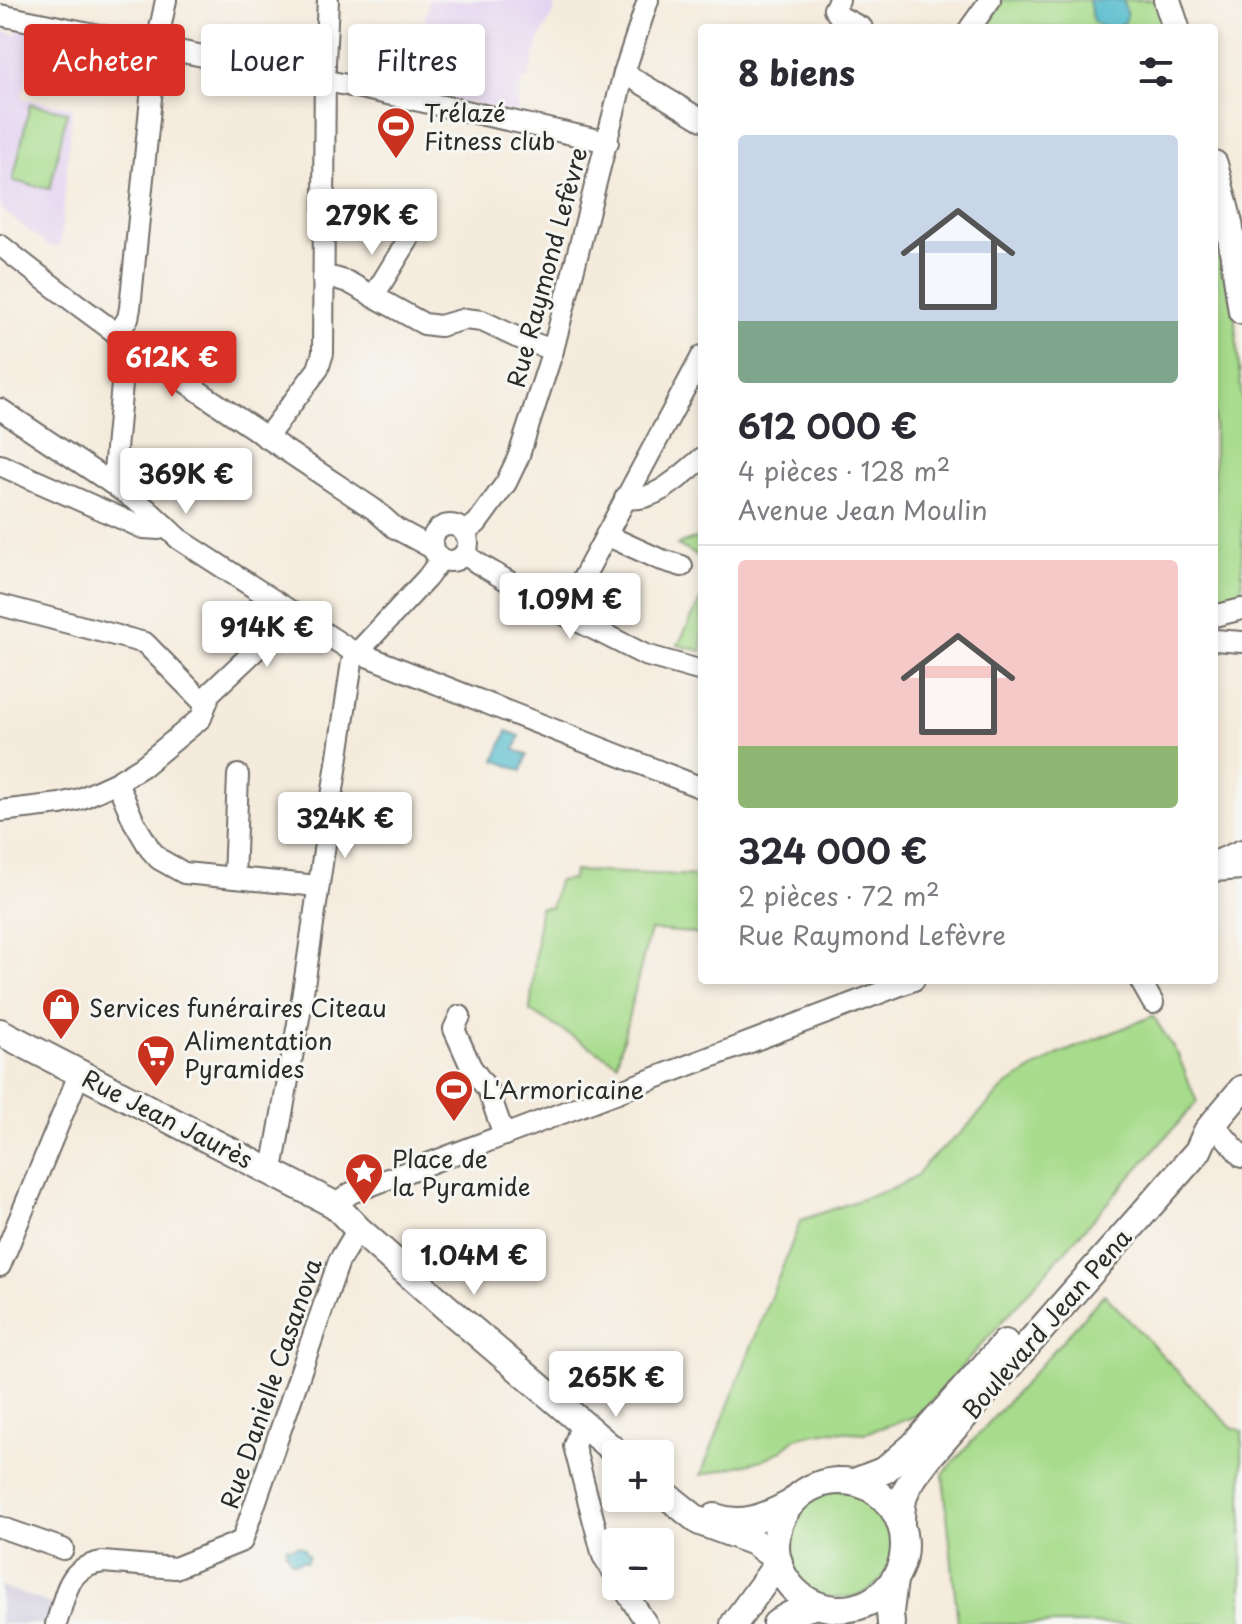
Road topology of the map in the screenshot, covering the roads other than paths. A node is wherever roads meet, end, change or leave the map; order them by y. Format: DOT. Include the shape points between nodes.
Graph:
graph roads {
  1 [pos="166,0"];
  2 [pos="328,0"];
  3 [pos="648,0"];
  4 [pos="990,0"];
  5 [pos="1167,0"];
  6 [pos="837,4"];
  7 [pos="0,15"];
  8 [pos="43,24"];
  9 [pos="161,24"];
  10 [pos="327,24"];
  11 [pos="854,24"];
  12 [pos="973,24"];
  13 [pos="1175,24"];
  14 [pos="624,73"];
  15 [pos="332,83"];
  16 [pos="150,96"];
  17 [pos="324,96"];
  18 [pos="698,118"];
  19 [pos="608,142"];
  20 [pos="1218,180"];
  21 [pos="408,240"];
  22 [pos="0,245"];
  23 [pos="323,278"];
  24 [pos="373,297"];
  25 [pos="1242,311"];
  26 [pos="123,327"];
  27 [pos="138,350"];
  28 [pos="553,350"];
  29 [pos="698,363"];
  30 [pos="0,409"];
  31 [pos="266,438"];
  32 [pos="698,461"];
  33 [pos="0,465"];
  34 [pos="111,483"];
  35 [pos="625,498"];
  36 [pos="164,525"];
  37 [pos="606,535"];
  38 [pos="464,543"];
  39 [pos="436,546"];
  40 [pos="682,566"];
  41 [pos="0,605"];
  42 [pos="1242,609"];
  43 [pos="294,614"];
  44 [pos="564,614"];
  45 [pos="1218,615"];
  46 [pos="1218,640"];
  47 [pos="1242,642"];
  48 [pos="357,653"];
  49 [pos="698,670"];
  50 [pos="207,702"];
  51 [pos="238,775"];
  52 [pos="117,782"];
  53 [pos="698,786"];
  54 [pos="0,811"];
  55 [pos="1242,850"];
  56 [pos="1218,860"];
  57 [pos="1242,869"];
  58 [pos="1218,871"];
  59 [pos="234,878"];
  60 [pos="318,886"];
  61 [pos="903,984"];
  62 [pos="1142,984"];
  63 [pos="1153,1003"];
  64 [pos="460,1016"];
  65 [pos="0,1032"];
  66 [pos="80,1072"];
  67 [pos="1242,1089"];
  68 [pos="1211,1127"];
  69 [pos="504,1135"];
  70 [pos="1242,1157"];
  71 [pos="269,1170"];
  72 [pos="335,1205"];
  73 [pos="358,1229"];
  74 [pos="0,1266"];
  75 [pos="582,1422"];
  76 [pos="602,1440"];
  77 [pos="854,1482"];
  78 [pos="674,1499"];
  79 [pos="674,1502"];
  80 [pos="790,1504"];
  81 [pos="901,1523"];
  82 [pos="0,1527"];
  83 [pos="63,1549"];
  84 [pos="602,1552"];
  85 [pos="778,1560"];
  86 [pos="894,1580"];
  87 [pos="631,1600"];
  88 [pos="835,1612"];
  89 [pos="56,1624"];
  90 [pos="647,1624"];
  91 [pos="734,1624"];
  92 [pos="776,1624"];
  93 [pos="891,1624"];
  1 -- 9 [label="street"];
  2 -- 10 [label="street"];
  3 -- 14 [label="street, Rue Raymond Lefèvre"];
  4 -- 12 [label="street"];
  5 -- 13 [label="main road"];
  6 -- 11 [label="street" via="839,16"];
  7 -- 8 [label="street"];
  14 -- 18 [label="street"];
  14 -- 19 [label="street, Rue Raymond Lefèvre"];
  15 -- 19 [label="street"];
  16 -- 26 [label="street"];
  17 -- 23 [label="street"];
  19 -- 28 [label="street, Rue Raymond Lefèvre"];
  20 -- 25 [label="main road"];
  21 -- 24 [label="street"];
  22 -- 26 [label="street"];
  23 -- 24 [label="street" via="341,279"];
  23 -- 31 [label="street" via="323,353 318,369"];
  24 -- 28 [label="street" via="424,324 482,321"];
  26 -- 27 [label="street"];
  27 -- 31 [label="street"];
  27 -- 34 [label="street" via="126,365"];
  28 -- 38 [label="street, Rue Raymond Lefèvre" via="518,458"];
  29 -- 35 [label="street"];
  30 -- 34 [label="street"];
  31 -- 39 [label="street" via="375,510 407,520"];
  32 -- 35 [label="street" via="672,483 634,500"];
  33 -- 36 [label="street" via="143,528"];
  34 -- 36 [label="street"];
  35 -- 37 [label="street"];
  36 -- 43 [label="street"];
  37 -- 40 [label="street"];
  37 -- 44 [label="street"];
  38 -- 39 [label="street" via="461,558 451,561"];
  38 -- 39 [label="street" via="450,526 440,529"];
  38 -- 44 [label="street" via="479,564"];
  39 -- 48 [label="street" via="427,578"];
  41 -- 50 [label="street" via="145,643"];
  42 -- 45 [label="street"];
  43 -- 48 [label="street"];
  43 -- 50 [label="street" via="210,693"];
  44 -- 49 [label="street" via="645,655"];
  46 -- 47 [label="street"];
  48 -- 53 [label="street"];
  48 -- 60 [label="street"];
  50 -- 52 [label="street" via="201,718"];
  51 -- 59 [label="street"];
  52 -- 54 [label="street" via="60,804"];
  52 -- 59 [label="street" via="134,822 159,859 184,873"];
  55 -- 56 [label="street"];
  57 -- 58 [label="street"];
  59 -- 60 [label="street"];
  60 -- 71 [label="street"];
  61 -- 69 [label="street"];
  62 -- 63 [label="street"];
  64 -- 69 [label="street" via="454,1029 488,1090"];
  65 -- 66 [label="main road, Rue Jean Jaurès"];
  66 -- 71 [label="main road, Rue Jean Jaurès"];
  66 -- 74 [label="street"];
  67 -- 68 [label="main road, Boulevard Jean Pena"];
  68 -- 70 [label="street"];
  68 -- 77 [label="main road, Boulevard Jean Pena" via="1183,1142 914,1445 885,1470"];
  68 -- 81 [label="main road, Boulevard Jean Pena" via="1198,1151 927,1459 906,1487"];
  69 -- 72 [label="street" via="351,1193"];
  71 -- 72 [label="main road, Rue Jean Jaurès"];
  72 -- 73 [label="main road, Rue Jean Jaurès"];
  73 -- 75 [label="main road, Rue Jean Jaurès"];
  73 -- 89 [label="street, Rue Danielle Casanova" via="339,1261 242,1541 175,1568 103,1562 80,1569"];
  75 -- 76 [label="main road, Rue Jean Jaurès"];
  75 -- 84 [label="street" via="574,1446"];
  77 -- 80 [label="main road" via="819,1484"];
  77 -- 81 [label="main road" via="883,1496"];
  78 -- 80 [label="main road" via="725,1521 758,1520"];
  79 -- 85 [label="main road" via="700,1522 754,1542"];
  80 -- 85 [label="main road" via="780,1521"];
  81 -- 86 [label="main road" via="904,1552"];
  82 -- 83 [label="street"];
  85 -- 88 [label="main road" via="799,1594"];
  85 -- 91 [label="main road"];
  86 -- 88 [label="main road" via="867,1603"];
  86 -- 93 [label="main road"];
  87 -- 90 [label="street"];
  88 -- 92 [label="main road" via="803,1608"];
}
